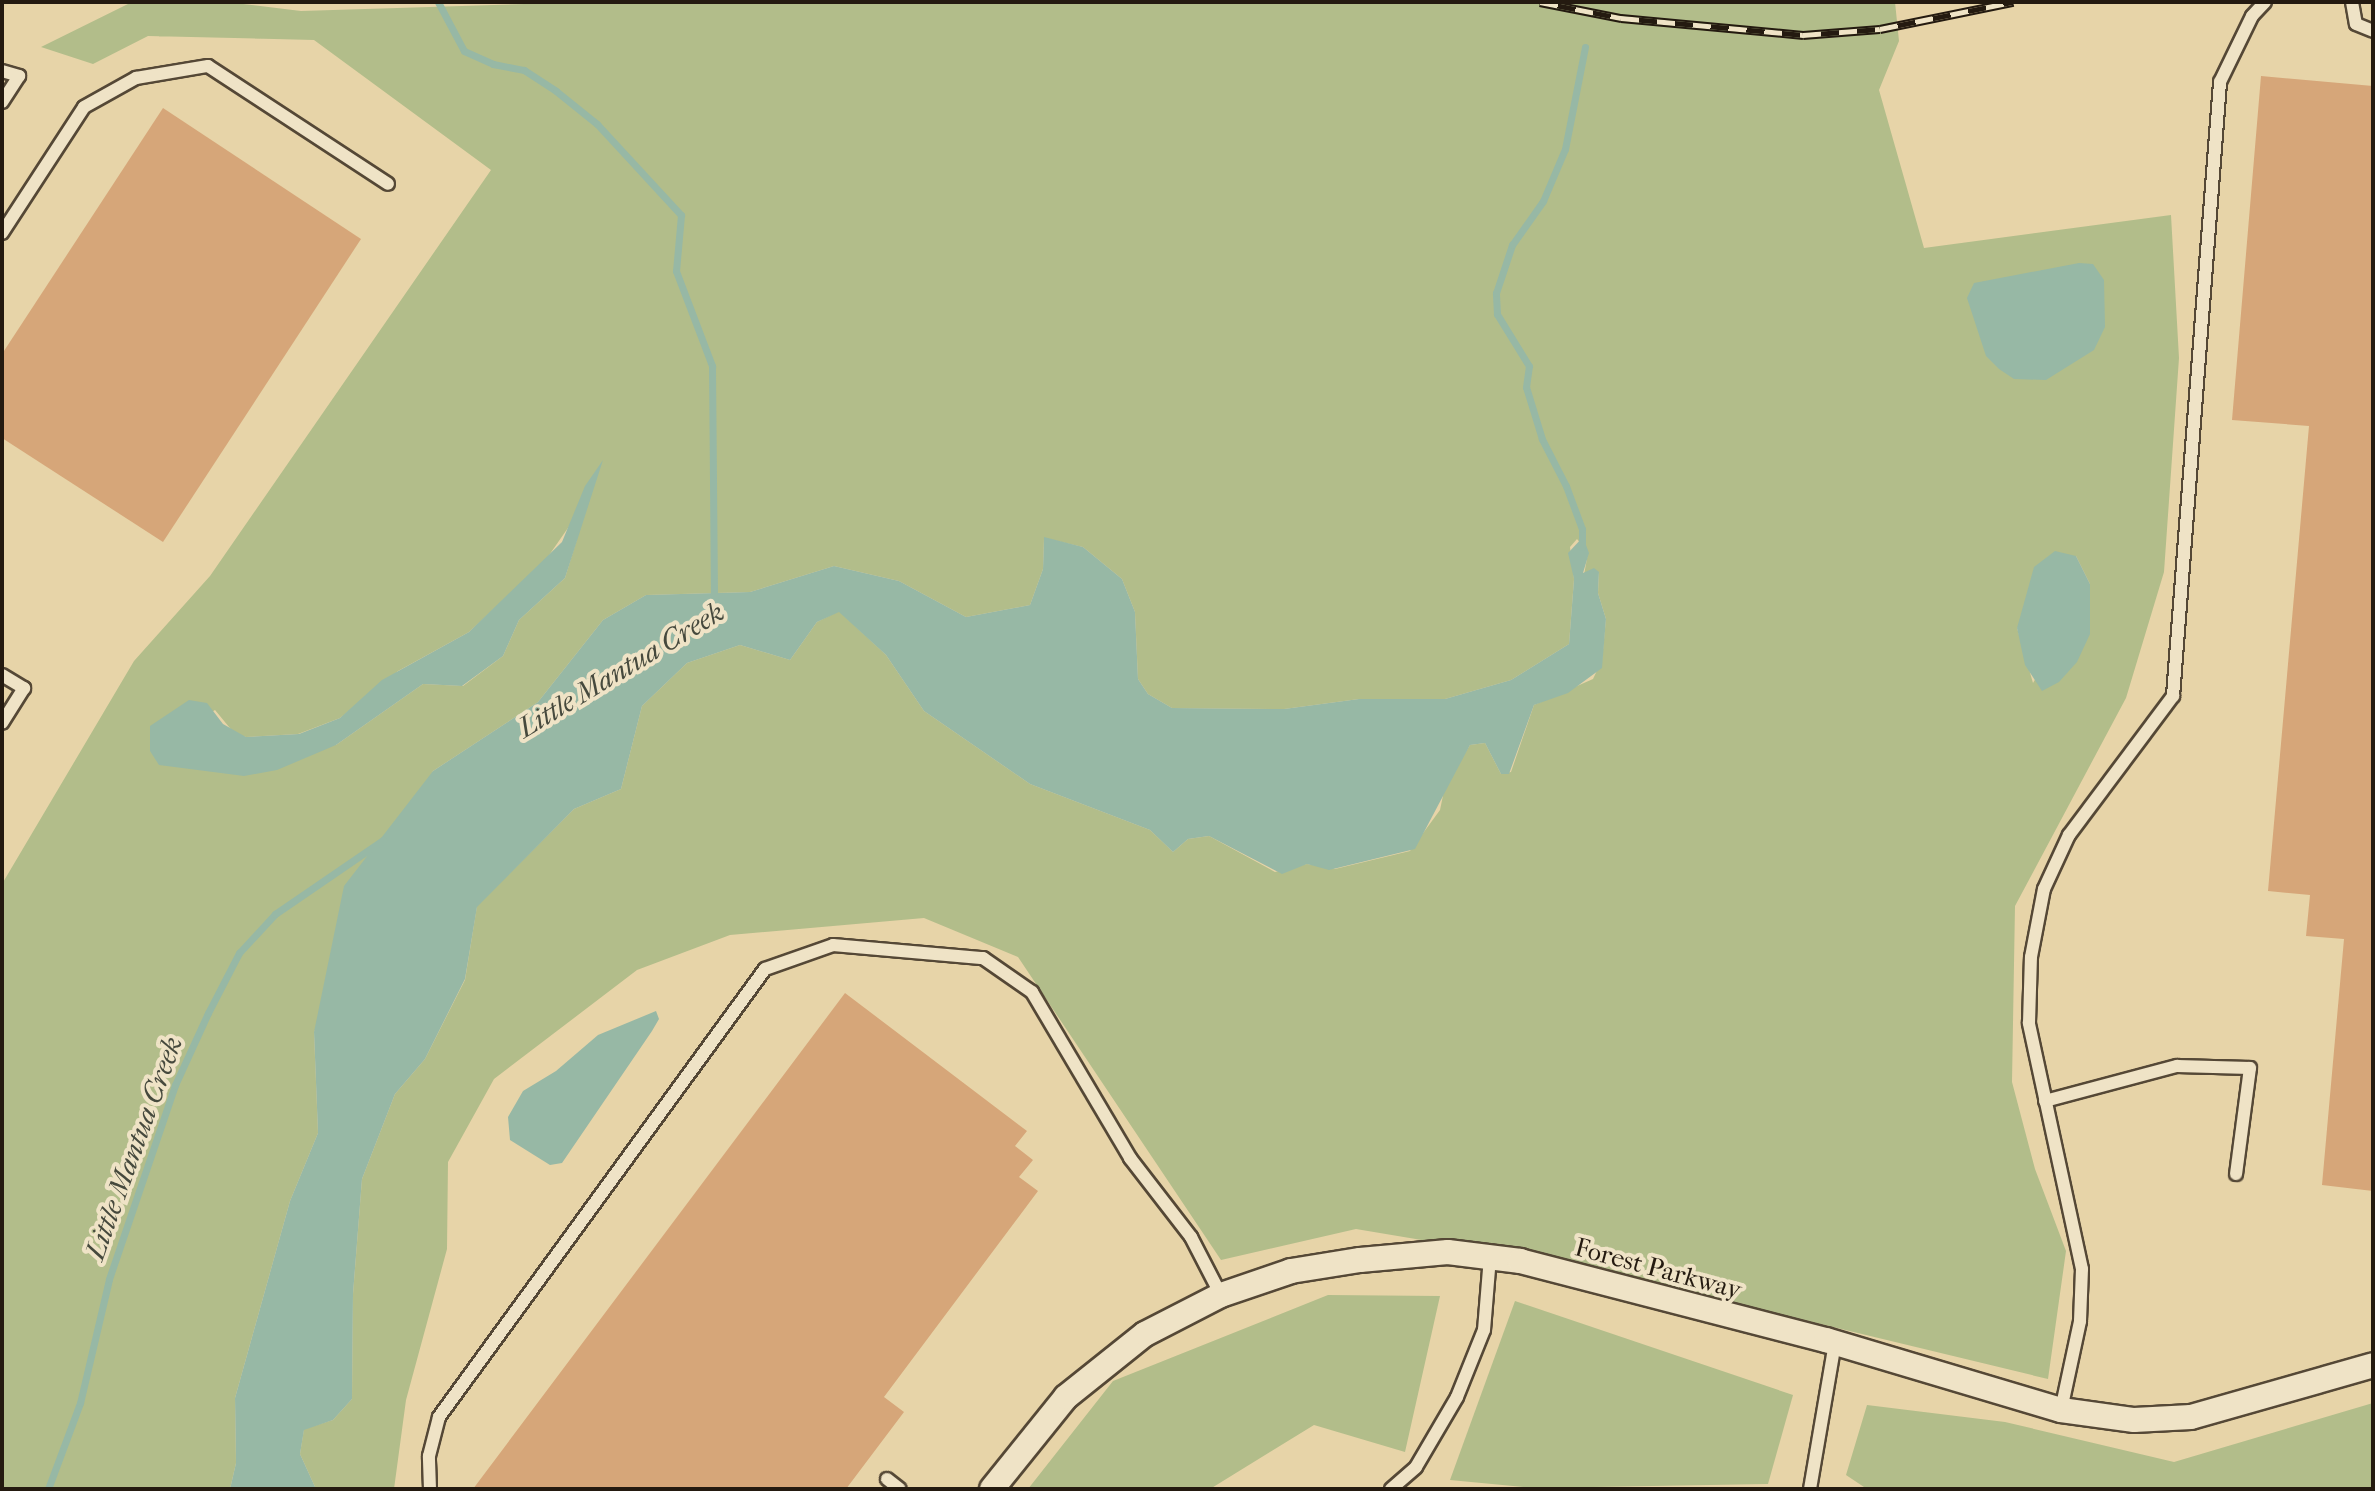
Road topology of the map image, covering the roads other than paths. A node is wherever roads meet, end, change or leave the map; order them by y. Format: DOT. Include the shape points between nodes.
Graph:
graph roads {
  1 [pos="2265,2"];
  2 [pos="2352,2"];
  3 [pos="2373,31"];
  4 [pos="2,71"];
  5 [pos="2,102"];
  6 [pos="388,184"];
  7 [pos="2,233"];
  8 [pos="2,675"];
  9 [pos="2,723"];
  10 [pos="2045,1101"];
  11 [pos="2236,1174"];
  12 [pos="1490,1257"];
  13 [pos="1221,1295"];
  14 [pos="1835,1343"];
  15 [pos="2373,1365"];
  16 [pos="2061,1410"];
  17 [pos="887,1479"];
  18 [pos="430,1489"];
  19 [pos="900,1489"];
  20 [pos="992,1489"];
  21 [pos="1391,1489"];
  22 [pos="1810,1489"];
  1 -- 10 [label="lane" via="2252,16 2220,82 2173,696 2069,835 2044,889 2031,957 2029,1023"];
  2 -- 3 [label="lane" via="2356,24"];
  4 -- 5 [label="lane" via="19,76"];
  6 -- 7 [label="lane" via="208,66 136,78 84,107"];
  8 -- 9 [label="lane" via="24,688"];
  10 -- 11 [label="lane" via="2177,1066 2250,1068"];
  10 -- 16 [label="lane" via="2082,1269 2080,1321"];
  12 -- 13 [label="street, Forest Parkway" via="1448,1252 1360,1260 1291,1271"];
  12 -- 14 [label="street, Forest Parkway"];
  12 -- 21 [label="lane" via="1484,1330 1457,1397 1416,1467"];
  13 -- 18 [label="lane" via="1191,1237 1130,1158 1032,992 983,958 833,945 765,969 439,1417 429,1456"];
  13 -- 20 [label="street, Forest Parkway" via="1145,1334 1098,1369 1038,1427"];
  14 -- 16 [label="street, Forest Parkway"];
  14 -- 22 [label="lane"];
  15 -- 16 [label="street, Forest Parkway" via="2191,1417 2134,1420"];
  17 -- 19 [label="lane"];
}
